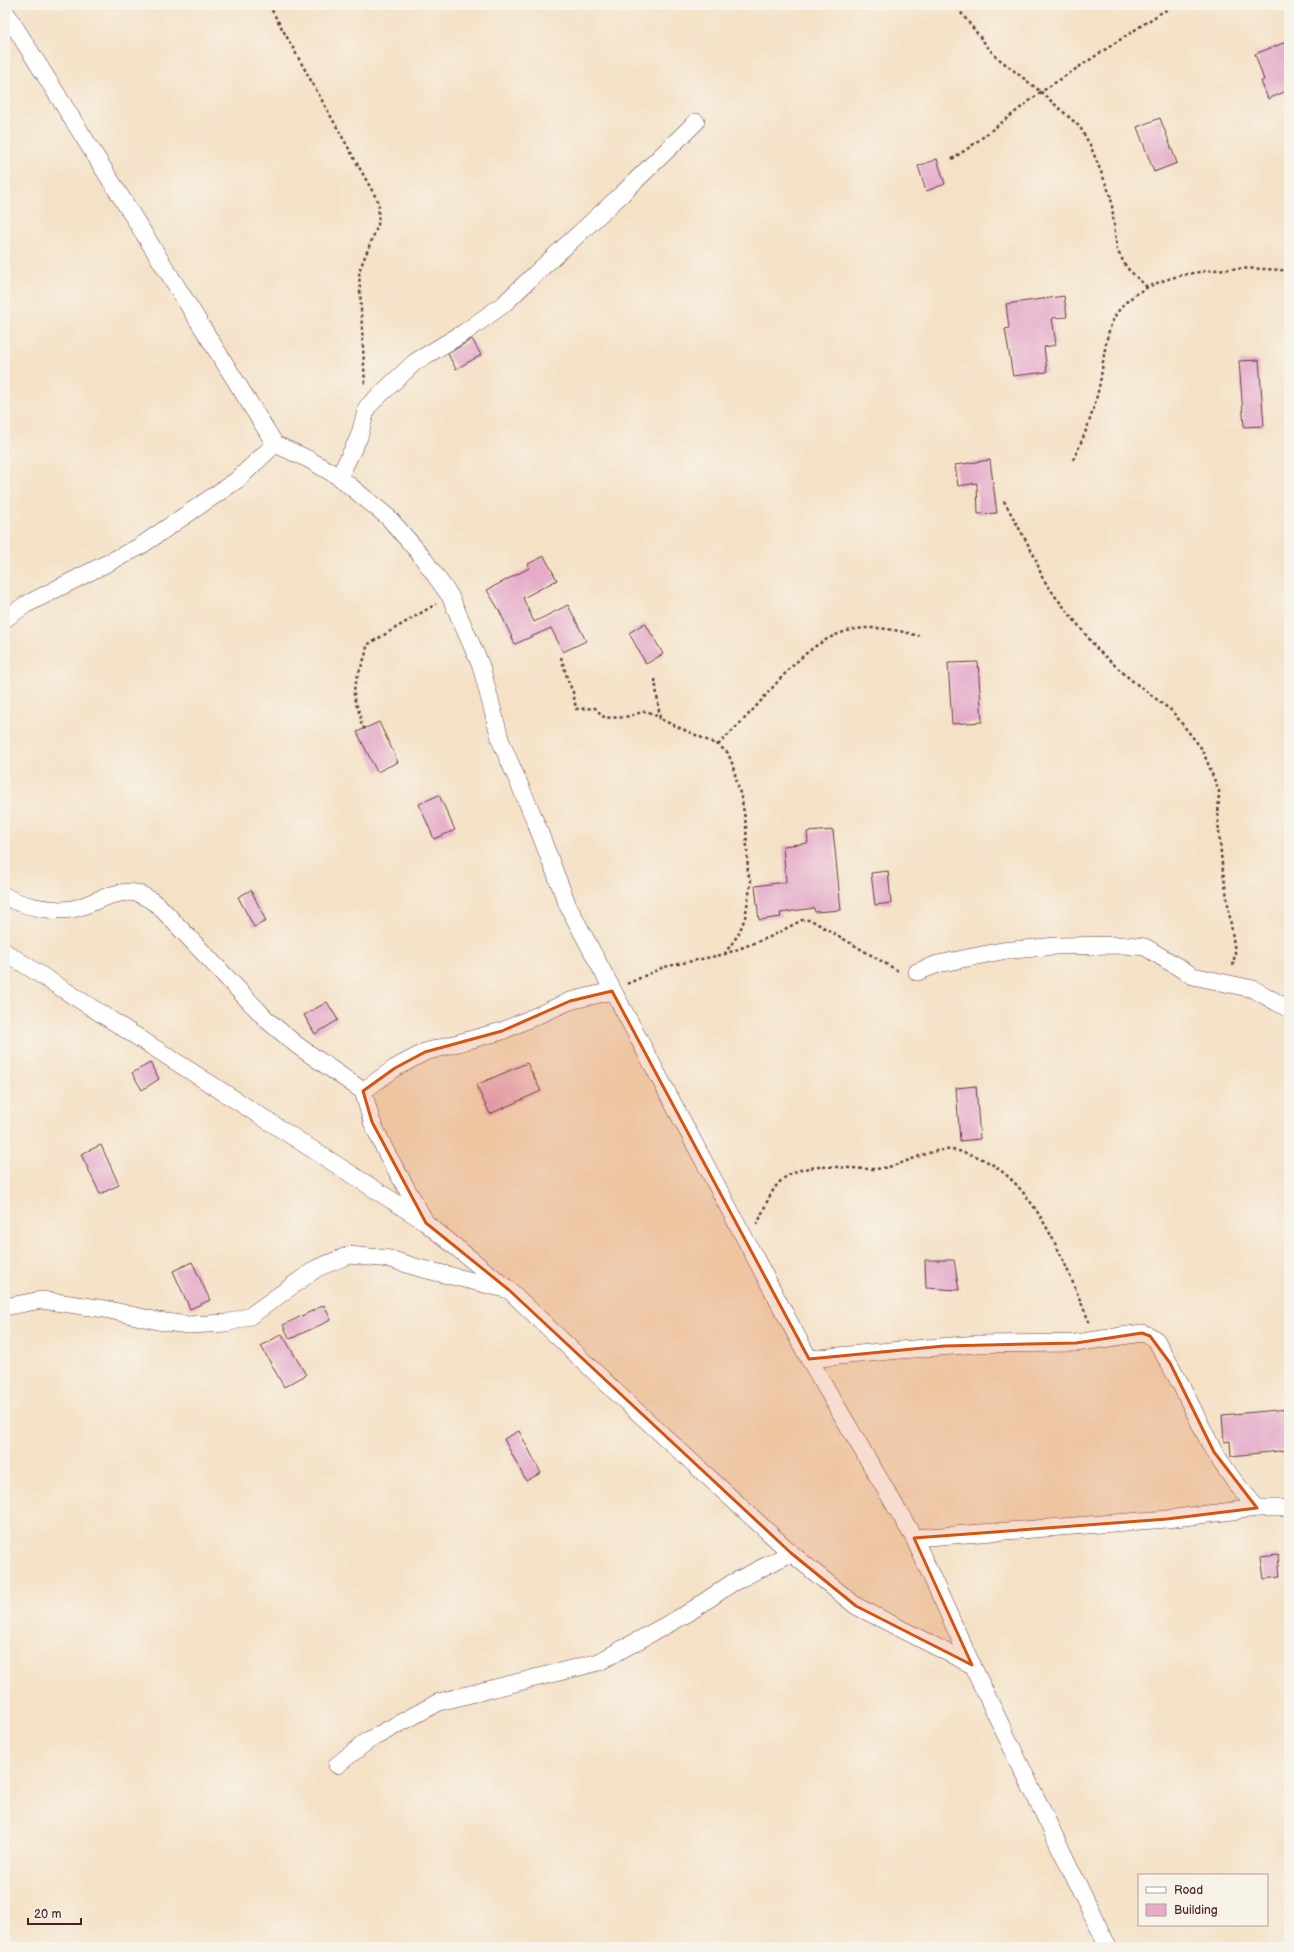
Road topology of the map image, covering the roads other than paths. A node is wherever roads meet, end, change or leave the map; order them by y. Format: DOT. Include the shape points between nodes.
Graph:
graph roads {
  1 [pos="5,11"];
  2 [pos="696,122"];
  3 [pos="275,444"];
  4 [pos="339,477"];
  5 [pos="5,619"];
  6 [pos="5,896"];
  7 [pos="5,952"];
  8 [pos="917,972"];
  9 [pos="612,990"];
  10 [pos="1289,1009"];
  11 [pos="364,1091"];
  12 [pos="426,1223"];
  13 [pos="509,1290"];
  14 [pos="5,1307"];
  15 [pos="809,1359"];
  16 [pos="1257,1508"];
  17 [pos="1289,1508"];
  18 [pos="914,1538"];
  19 [pos="790,1553"];
  20 [pos="972,1665"];
  21 [pos="337,1765"];
  22 [pos="1108,1947"];
  1 -- 3 [label="street"];
  2 -- 4 [label="street" via="504,304 465,332 415,362 367,407 359,437"];
  3 -- 4 [label="street"];
  3 -- 5 [label="street" via="237,480 139,547 25,604"];
  4 -- 9 [label="street" via="388,518 420,554 450,596 481,666 501,742 568,906"];
  6 -- 11 [label="street" via="44,909 75,908 119,893 138,893 158,905 268,1021 298,1046"];
  7 -- 12 [label="street"];
  8 -- 10 [label="street" via="938,964 1002,951 1056,946 1126,945 1145,947 1193,976 1253,989"];
  9 -- 11 [label="street" via="570,1001 502,1031 425,1052 395,1068"];
  9 -- 15 [label="street"];
  11 -- 12 [label="street" via="372,1122 386,1152"];
  12 -- 13 [label="street"];
  13 -- 14 [label="street" via="390,1259 349,1255 317,1268 250,1316 227,1323 188,1325 42,1300"];
  13 -- 19 [label="street"];
  15 -- 16 [label="street" via="937,1347 1076,1343 1142,1333 1156,1340 1214,1452"];
  15 -- 18 [label="street"];
  16 -- 17 [label="street"];
  16 -- 18 [label="street" via="1167,1518"];
  18 -- 20 [label="street"];
  19 -- 20 [label="street" via="856,1606"];
  19 -- 21 [label="street" via="732,1583 688,1613 599,1662 439,1702 369,1740"];
  20 -- 22 [label="street"];
}
